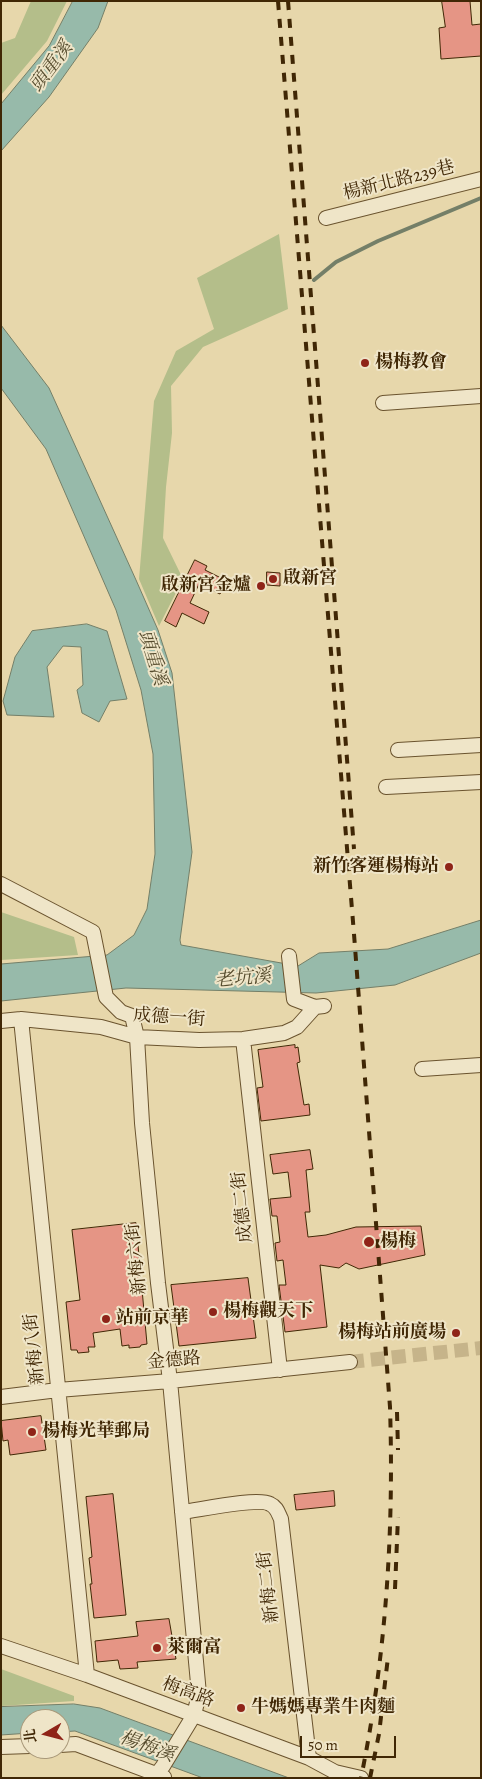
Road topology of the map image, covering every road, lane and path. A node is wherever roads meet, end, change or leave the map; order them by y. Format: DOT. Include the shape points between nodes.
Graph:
graph roads {
  1 [pos="481,179"];
  2 [pos="326,218"];
  3 [pos="481,396"];
  4 [pos="383,402"];
  5 [pos="481,745"];
  6 [pos="398,750"];
  7 [pos="481,782"];
  8 [pos="386,787"];
  9 [pos="1,884"];
  10 [pos="289,956"];
  11 [pos="21,1019"];
  12 [pos="1,1021"];
  13 [pos="137,1037"];
  14 [pos="243,1039"];
  15 [pos="481,1065"];
  16 [pos="422,1069"];
  17 [pos="350,1362"];
  18 [pos="280,1370"];
  19 [pos="170,1381"];
  20 [pos="58,1390"];
  21 [pos="1,1397"];
  22 [pos="182,1512"];
  23 [pos="1,1646"];
  24 [pos="87,1675"];
  25 [pos="194,1715"];
  26 [pos="70,1744"];
  27 [pos="20,1746"];
  28 [pos="1,1747"];
  29 [pos="309,1758"];
  30 [pos="159,1774"];
  31 [pos="361,1778"];
  1 -- 2 [label="street, 楊新北路239巷"];
  3 -- 4 [label="street"];
  5 -- 6 [label="street"];
  7 -- 8 [label="street"];
  9 -- 13 [label="street, 新梅六街" via="93,932 106,997 121,1012 132,1016"];
  10 -- 14 [label="street, 成德一街" via="294,999 320,1006 297,1027 284,1033"];
  11 -- 12 [label="street, 成德一街"];
  11 -- 13 [label="street, 成德一街" via="101,1027"];
  11 -- 20 [label="street, 新梅八街"];
  13 -- 14 [label="street, 成德一街"];
  13 -- 19 [label="street, 新梅六街" via="142,1123"];
  14 -- 18 [label="street, 成德二街"];
  15 -- 16 [label="street"];
  17 -- 18 [label="street, 金德路"];
  18 -- 19 [label="street, 金德路"];
  19 -- 20 [label="street, 金德路"];
  19 -- 22 [label="street, 新梅六街"];
  20 -- 21 [label="street, 金德路"];
  20 -- 24 [label="street, 新梅八街"];
  22 -- 25 [label="street, 新梅六街" via="199,1694"];
  22 -- 29 [label="street, 新梅二街" via="254,1502 268,1502 276,1508 281,1519"];
  23 -- 24 [label="street, 梅高路"];
  24 -- 25 [label="street, 梅高路"];
  25 -- 29 [label="street, 梅高路"];
  25 -- 30 [label="street, 新梅六街"];
  26 -- 30 [label="street"];
  27 -- 28 [label="street"];
  29 -- 31 [label="street, 梅高路" via="335,1772"];
}
